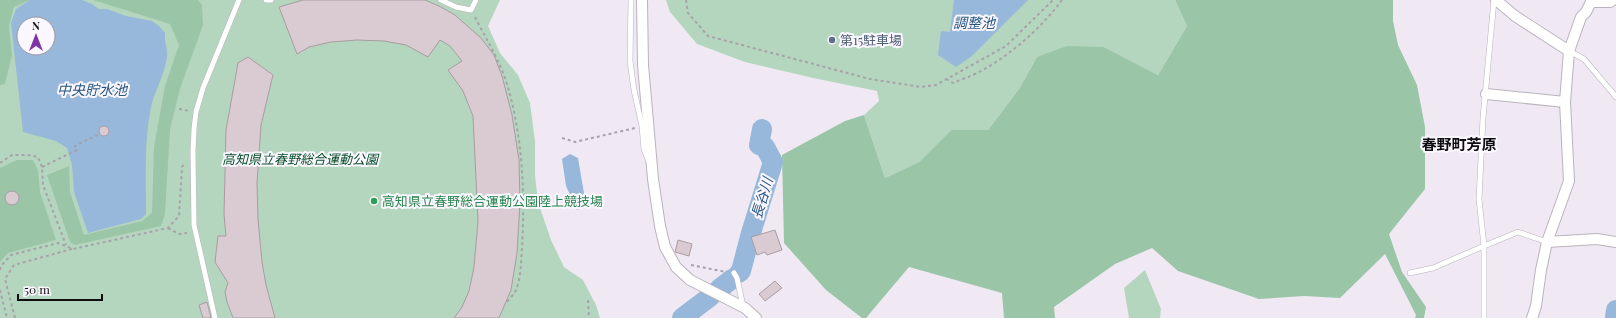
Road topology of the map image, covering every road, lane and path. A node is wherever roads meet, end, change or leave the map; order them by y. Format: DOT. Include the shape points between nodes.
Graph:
graph roads {
  1 [pos="239,0"];
  2 [pos="266,0"];
  3 [pos="271,0"];
  4 [pos="441,0"];
  5 [pos="476,0"];
  6 [pos="631,0"];
  7 [pos="642,0"];
  8 [pos="686,0"];
  9 [pos="1053,0"];
  10 [pos="1062,0"];
  11 [pos="1495,0"];
  12 [pos="1613,0"];
  13 [pos="471,10"];
  14 [pos="1569,51"];
  15 [pos="946,80"];
  16 [pos="1486,94"];
  17 [pos="1616,97"];
  18 [pos="1565,102"];
  19 [pos="642,126"];
  20 [pos="100,134"];
  21 [pos="562,138"];
  22 [pos="193,152"];
  23 [pos="0,163"];
  24 [pos="42,168"];
  25 [pos="652,172"];
  26 [pos="168,228"];
  27 [pos="179,234"];
  28 [pos="1547,242"];
  29 [pos="1616,242"];
  30 [pos="66,245"];
  31 [pos="1484,246"];
  32 [pos="73,249"];
  33 [pos="674,263"];
  34 [pos="0,270"];
  35 [pos="734,273"];
  36 [pos="1410,273"];
  37 [pos="0,290"];
  38 [pos="588,300"];
  39 [pos="504,304"];
  40 [pos="743,307"];
  41 [pos="7,318"];
  42 [pos="16,318"];
  43 [pos="215,318"];
  44 [pos="589,318"];
  45 [pos="756,318"];
  46 [pos="1484,318"];
  47 [pos="1532,318"];
  1 -- 22 [label="lane" via="203,88 196,112"];
  2 -- 3 [label="lane"];
  4 -- 13 [label="lane"];
  5 -- 13 [label="lane"];
  6 -- 19 [label="lane" via="630,61"];
  7 -- 25 [label="street"];
  8 -- 15 [label="path" via="688,14 708,36 870,80 921,88"];
  9 -- 15 [label="path" via="1006,46"];
  10 -- 15 [label="path" via="1034,31 1010,52 980,72 953,83"];
  11 -- 14 [label="street"];
  11 -- 16 [label="lane"];
  12 -- 14 [label="street" via="1591,2 1581,17"];
  13 -- 39 [label="path" via="502,68 519,131 523,195 521,261 516,291"];
  14 -- 17 [label="lane" via="1584,59"];
  14 -- 18 [label="street"];
  16 -- 18 [label="street"];
  16 -- 31 [label="lane" via="1479,199"];
  18 -- 28 [label="street" via="1569,181"];
  19 -- 21 [label="path" via="575,142"];
  19 -- 25 [label="lane" via="644,149"];
  20 -- 24 [label="path" via="75,146 77,150"];
  22 -- 26 [label="path" via="182,167 179,216"];
  22 -- 43 [label="lane" via="194,225"];
  23 -- 24 [label="path" via="12,155 28,155 38,157"];
  24 -- 30 [label="path" via="43,185"];
  25 -- 33 [label="street" via="665,247"];
  26 -- 27 [label="path"];
  26 -- 32 [label="path"];
  28 -- 29 [label="street" via="1597,239"];
  28 -- 31 [label="lane" via="1518,232"];
  28 -- 47 [label="street"];
  30 -- 32 [label="path"];
  30 -- 34 [label="path" via="58,243 11,255"];
  31 -- 36 [label="lane" via="1433,268"];
  31 -- 46 [label="lane"];
  32 -- 42 [label="path" via="14,265 5,280"];
  33 -- 35 [label="path"];
  33 -- 40 [label="street" via="690,280"];
  35 -- 40 [label="lane" via="738,278"];
  37 -- 41 [label="path"];
  38 -- 44 [label="path"];
  40 -- 45 [label="street"];
}
